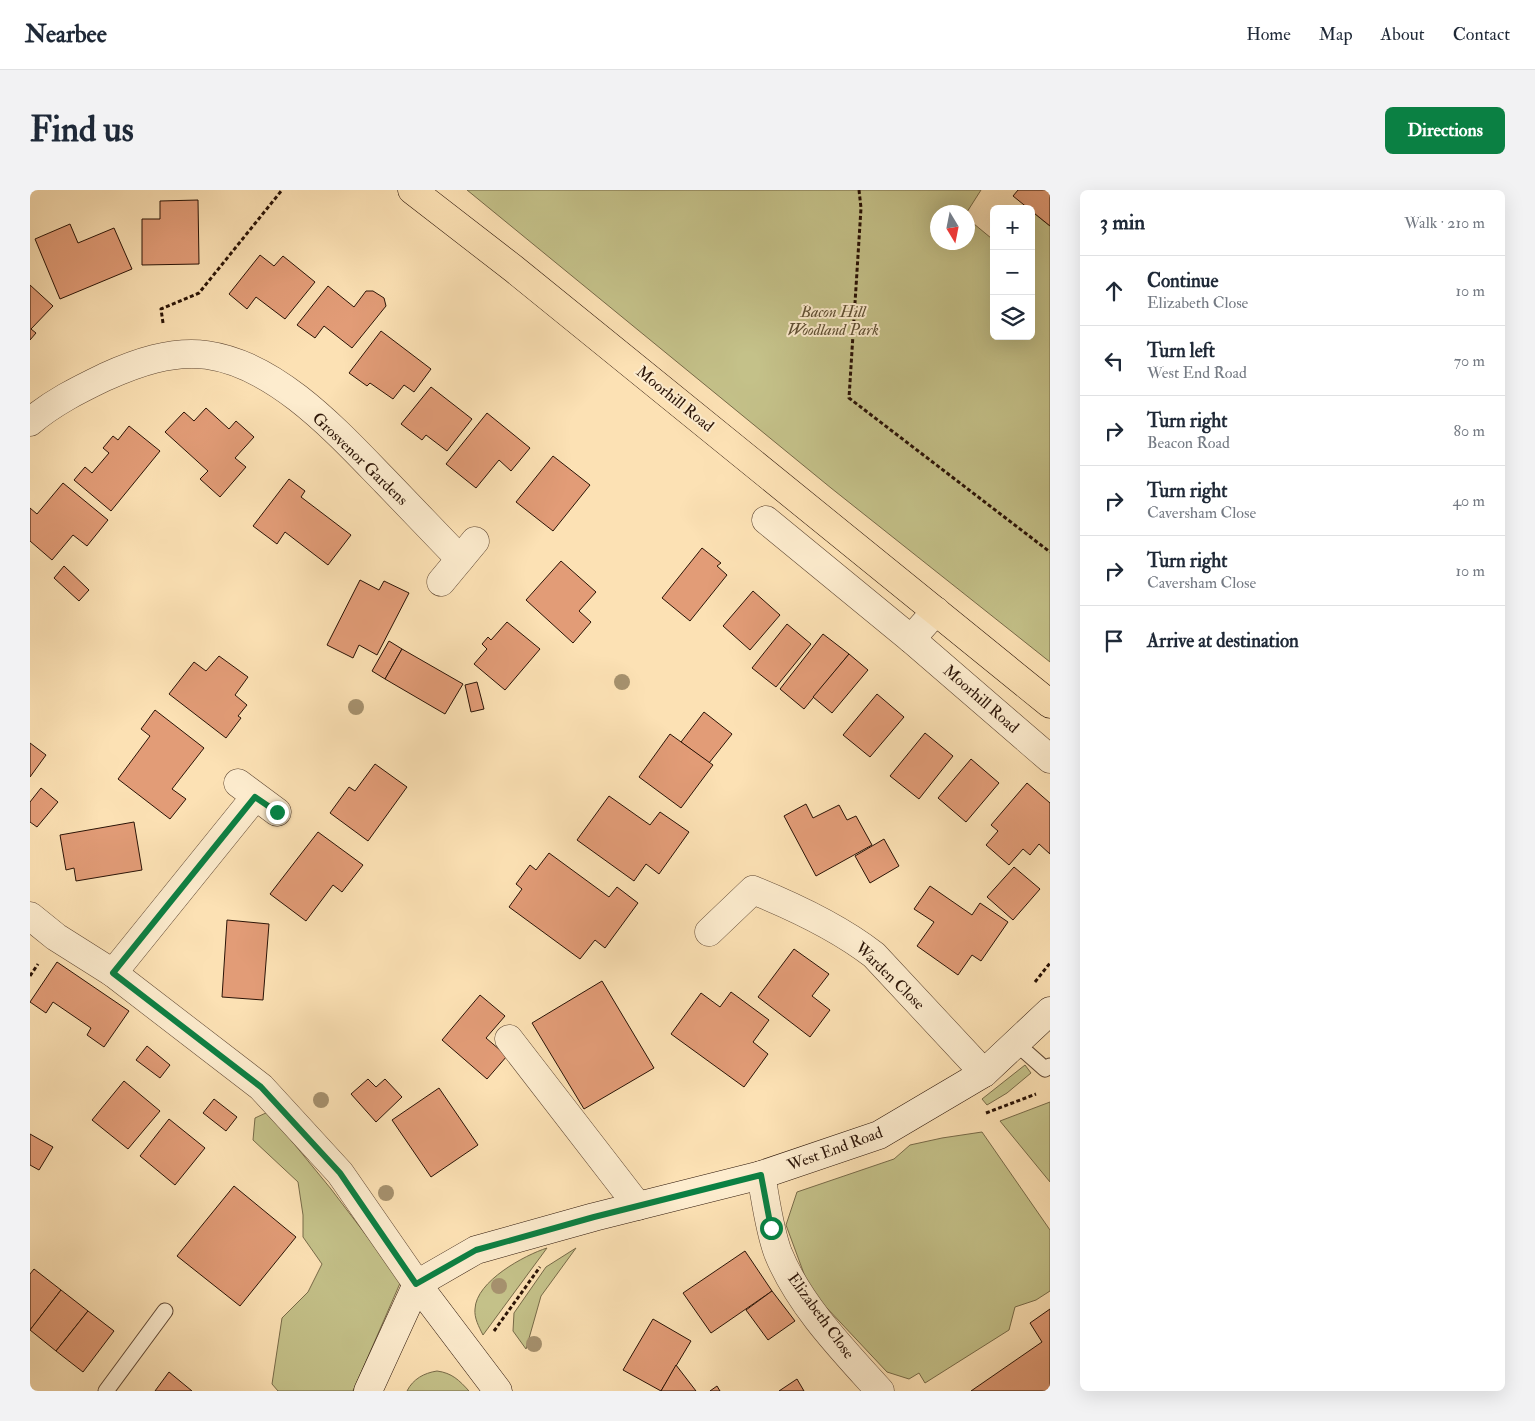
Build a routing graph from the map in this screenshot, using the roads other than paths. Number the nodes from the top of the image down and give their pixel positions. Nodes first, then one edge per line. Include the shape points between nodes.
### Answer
1 (412, 190) edge
2 (30, 422) edge
3 (766, 520) dead end
4 (442, 582) dead end
5 (936, 611) junction
6 (911, 639) junction
7 (1050, 704) edge
8 (1050, 759) edge
9 (277, 812) dead end
10 (30, 916) edge
11 (709, 932) dead end
12 (113, 973) junction
13 (1050, 1011) edge
14 (509, 1039) dead end
15 (1017, 1044) junction
16 (1050, 1066) edge
17 (984, 1073) junction
18 (761, 1175) junction
19 (638, 1206) junction
20 (416, 1284) junction
21 (165, 1311) dead end
22 (106, 1391) edge
23 (368, 1391) edge
24 (498, 1391) edge
25 (880, 1391) edge

1 - 5 main road, Moorhill Road via 522,275
2 - 4 street, Grosvenor Gardens via 80,389 124,368 169,356 207,355 242,365 277,383 339,433 467,550
3 - 6 street, Moorhill Road
5 - 6 street
5 - 7 main road, Moorhill Road
6 - 8 street, Moorhill Road
9 - 12 street via 246,790
10 - 12 street via 56,937
11 - 17 street, Warden Close via 753,890 795,908 874,955
12 - 20 street via 261,1087 340,1173
13 - 15 street, West End Road
14 - 19 street
15 - 16 lane via 1045,1069
15 - 17 street, West End Road
17 - 18 street, West End Road via 879,1135
18 - 19 street, West End Road
18 - 25 street, Elizabeth Close via 778,1253 792,1282
19 - 20 street, West End Road via 476,1250
20 - 23 street
20 - 24 street
21 - 22 lane

